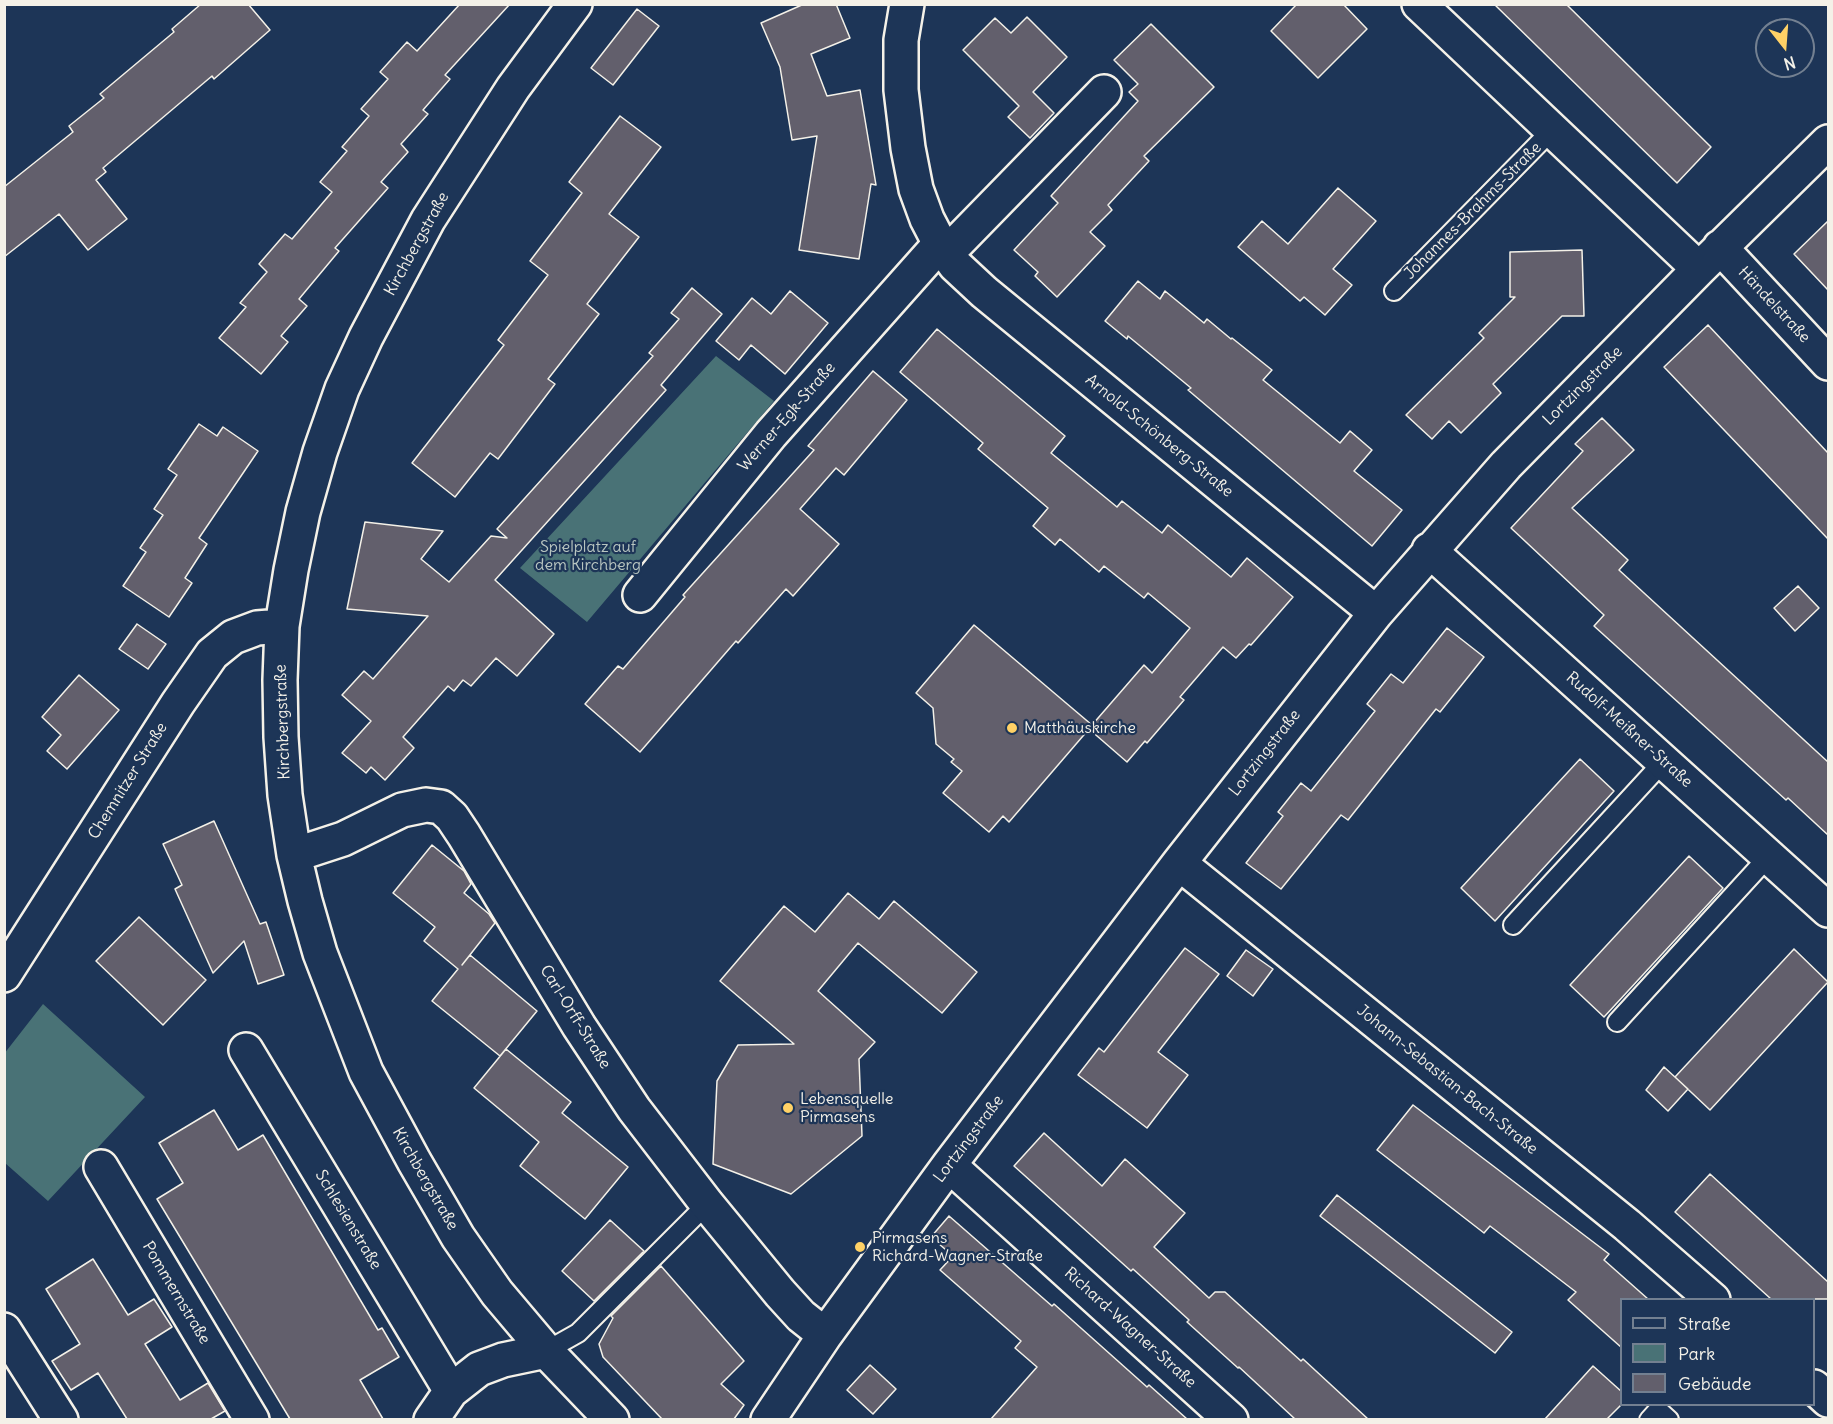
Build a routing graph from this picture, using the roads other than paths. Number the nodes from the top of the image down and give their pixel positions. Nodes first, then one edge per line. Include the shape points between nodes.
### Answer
1 (575, 4) edge
2 (907, 4) edge
3 (1419, 4) edge
4 (1104, 92) dead end
5 (1552, 130) junction
6 (1828, 142) edge
7 (944, 249) junction
8 (1710, 258) junction
9 (1394, 291) dead end
10 (1828, 363) edge
11 (1429, 550) junction
12 (640, 595) dead end
13 (1376, 613) junction
14 (282, 626) junction
15 (1664, 761) junction
16 (294, 855) junction
17 (1769, 856) junction
18 (1179, 863) junction
19 (1828, 910) edge
20 (1513, 925) dead end
21 (4, 975) edge
22 (1617, 1022) dead end
23 (246, 1050) dead end
24 (949, 1165) junction
25 (101, 1167) dead end
26 (706, 1204) junction
27 (1712, 1298) edge
28 (4, 1330) edge
29 (825, 1335) junction
30 (546, 1351) junction
31 (1815, 1388) edge
32 (451, 1391) junction
33 (1828, 1400) edge
34 (61, 1419) edge
35 (252, 1419) edge
36 (431, 1419) edge
37 (612, 1419) edge
38 (768, 1419) edge
39 (1231, 1419) edge
40 (1649, 1419) edge
41 (1669, 1419) edge

1 - 14 street, Kirchbergstraße via 513,88 434,210 366,337 320,452 303,512
2 - 7 street, Arnold-Schönberg-Straße via 901,90 908,148 916,189
3 - 5 street, Johannes-Brahms-Straße
4 - 7 street
5 - 8 street, Johannes-Brahms-Straße
5 - 9 lane, Johannes-Brahms-Straße
6 - 8 street, Lortzingstraße
7 - 12 street, Werner-Egk-Straße via 771,434
7 - 13 street, Arnold-Schönberg-Straße via 984,292
8 - 10 street, Händelstraße
8 - 11 street, Lortzingstraße via 1506,465
11 - 13 street, Lortzingstraße
11 - 15 street, Rudolf-Meißner-Straße
13 - 18 street, Lortzingstraße
14 - 16 street, Kirchbergstraße via 281,737
14 - 21 street, Chemnitzer Straße via 257,628 233,637 212,654
15 - 17 street, Rudolf-Meißner-Straße
15 - 20 lane
16 - 26 street, Carl-Orff-Straße via 343,839 402,810 426,805 441,807 464,835 634,1109
16 - 30 street, Kirchbergstraße via 320,953 366,1072 458,1237 497,1293
17 - 19 street, Rudolf-Meißner-Straße
17 - 22 lane
18 - 24 street, Lortzingstraße
18 - 27 street, Johann-Sebastian-Bach-Straße
23 - 32 street, Schlesienstraße
24 - 29 street, Lortzingstraße
24 - 39 street, Richard-Wagner-Straße
25 - 35 street, Pommernstraße
26 - 29 street, Carl-Orff-Straße via 780,1293
26 - 30 lane via 578,1333
28 - 34 street
29 - 38 street, Lortzingstraße
30 - 32 street via 479,1369
30 - 37 street, Kirchbergstraße
31 - 33 street
32 - 36 street
40 - 41 lane via 1658,1410

